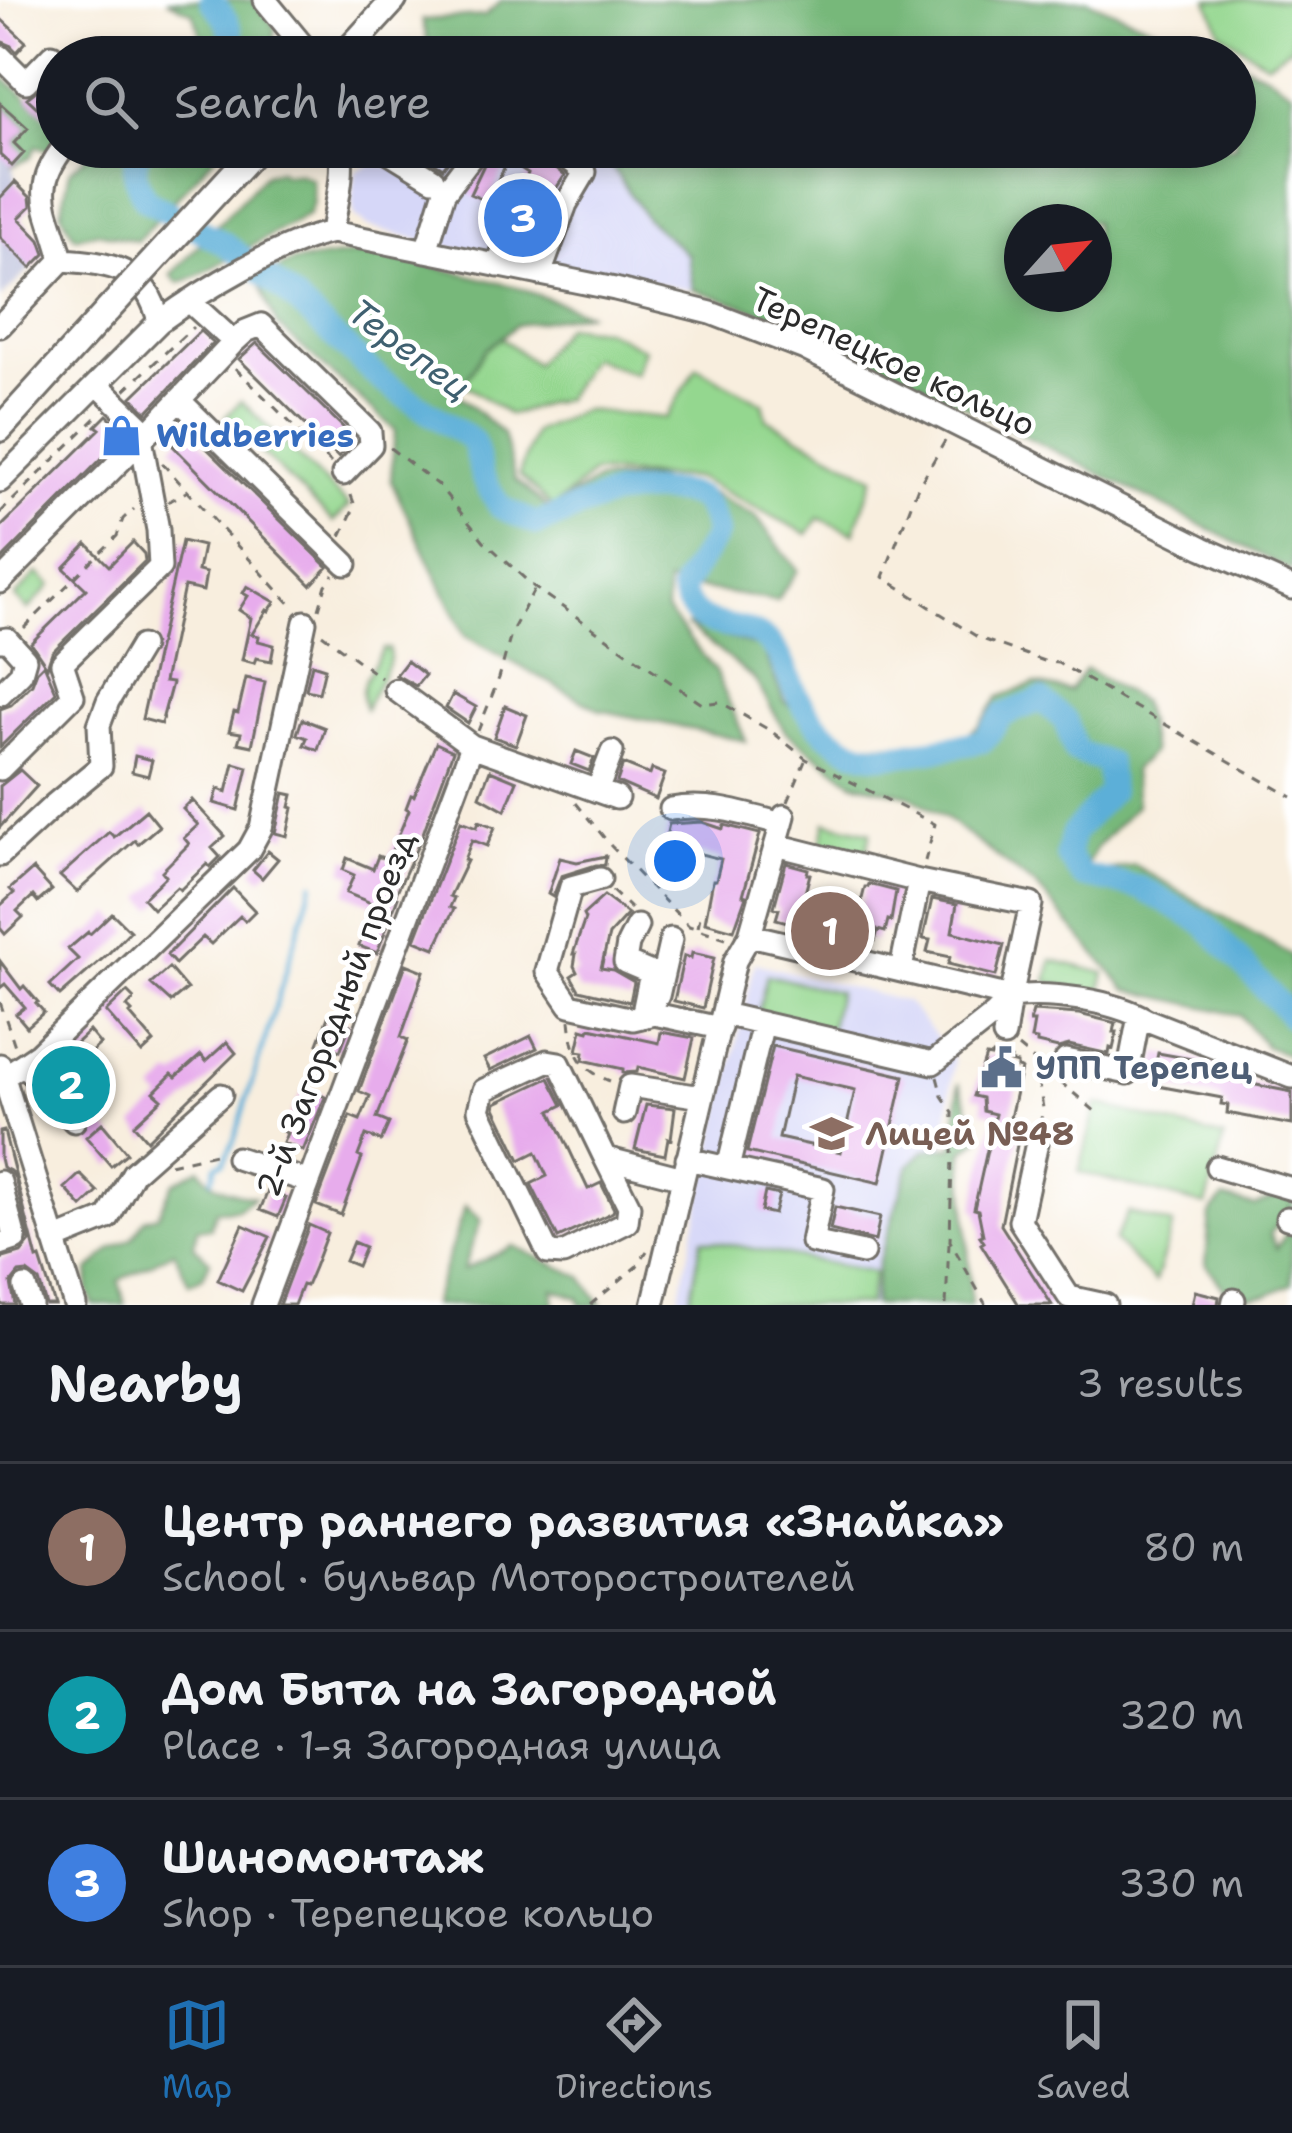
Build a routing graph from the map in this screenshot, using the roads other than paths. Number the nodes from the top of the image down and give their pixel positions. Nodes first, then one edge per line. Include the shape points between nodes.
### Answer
1 (265, 0) edge
2 (394, 0) edge
3 (295, 36) edge
4 (361, 36) edge
5 (0, 56) edge
6 (36, 72) edge
7 (48, 168) edge
8 (239, 168) edge
9 (339, 168) edge
10 (415, 168) edge
11 (463, 168) edge
12 (580, 168) edge
13 (433, 179) dead end
14 (510, 228) dead end
15 (332, 232) junction
16 (426, 251) junction
17 (62, 260) junction
18 (497, 266) junction
19 (540, 274) junction
20 (189, 301) junction
21 (159, 322) junction
22 (0, 326) edge
23 (228, 349) junction
24 (98, 384) junction
25 (179, 400) junction
26 (0, 429) edge
27 (145, 436) junction
28 (343, 474) road end
29 (0, 482) edge
30 (346, 564) road end
31 (0, 582) edge
32 (1292, 588) edge
33 (305, 622) road end
34 (3, 639) edge
35 (141, 646) dead end
36 (389, 684) road end
37 (0, 694) edge
38 (472, 746) junction
39 (612, 752) dead end
40 (0, 769) edge
41 (671, 809) dead end
42 (780, 828) junction
43 (0, 855) edge
44 (600, 879) road end
45 (919, 881) junction
46 (637, 926) road end
47 (750, 934) junction
48 (671, 939) dead end
49 (902, 969) junction
50 (1010, 997) junction
51 (648, 1016) junction
52 (1139, 1016) junction
53 (722, 1021) junction
54 (763, 1023) junction
55 (1004, 1036) road end
56 (1066, 1060) dead end
57 (9, 1068) edge
58 (1292, 1077) edge
59 (221, 1095) dead end
60 (702, 1097) junction
61 (624, 1113) dead end
62 (74, 1121) dead end
63 (1039, 1132) road end
64 (228, 1155) road end
65 (605, 1158) junction
66 (1217, 1166) dead end
67 (685, 1168) junction
68 (728, 1168) junction
69 (307, 1180) junction
70 (0, 1182) edge
71 (1292, 1189) edge
72 (55, 1240) junction
73 (0, 1244) edge
74 (863, 1253) dead end
75 (75, 1305) edge
76 (262, 1305) edge
77 (653, 1305) edge
78 (1105, 1305) edge

1 - 3 street
2 - 4 main road
5 - 6 street via 26,82
7 - 17 street via 44,206
8 - 26 main road, bridge
9 - 15 street
10 - 13 street
11 - 16 street via 444,193
12 - 19 street via 585,172
14 - 18 street
15 - 16 street, Терепецкое кольцо
15 - 20 street, Терепецкое кольцо
16 - 18 street, Терепецкое кольцо
17 - 21 street via 113,266 139,280
17 - 22 street
18 - 19 street, Терепецкое кольцо
19 - 32 street, Терепецкое кольцо via 711,313 805,349
20 - 21 street, Терепецкое кольцо
20 - 23 street
21 - 24 street, Терепецкое кольцо
23 - 25 street
23 - 28 street via 261,325 370,432 371,445
24 - 27 street
24 - 29 street, Терепецкое кольцо
25 - 27 street
25 - 30 street
27 - 31 street
27 - 40 street via 160,567 62,663 73,696
33 - 57 street via 261,828 249,850 38,1054
34 - 37 street via 25,658
35 - 43 street via 99,725 101,766
36 - 38 street
38 - 39 street via 607,795
38 - 69 street, 2-й Загородный проезд
41 - 42 street via 720,808
42 - 45 street
42 - 47 street
44 - 51 street via 572,886 547,971 570,1005
45 - 49 street
45 - 50 street via 1031,904
46 - 51 street via 625,962 651,973
47 - 49 street
47 - 53 street via 735,961
48 - 51 street
49 - 50 street
50 - 52 street via 1036,994
50 - 54 street via 933,1064
50 - 55 street
51 - 53 street
52 - 56 street via 1128,1073
52 - 58 street
53 - 54 street
53 - 60 street
54 - 68 street
57 - 62 street
57 - 72 street
59 - 72 street via 133,1173 108,1218
60 - 61 street via 630,1086
60 - 67 street
63 - 78 street via 1020,1221 1069,1297
64 - 69 street
65 - 65 street via 559,1063 547,1060 484,1090 479,1110 548,1253 563,1254 626,1222 629,1206
65 - 67 street
66 - 71 street
67 - 68 street
67 - 77 street
68 - 74 street via 824,1189 812,1242
69 - 76 street, 2-й Загородный проезд
70 - 73 street via 15,1239
72 - 75 street

